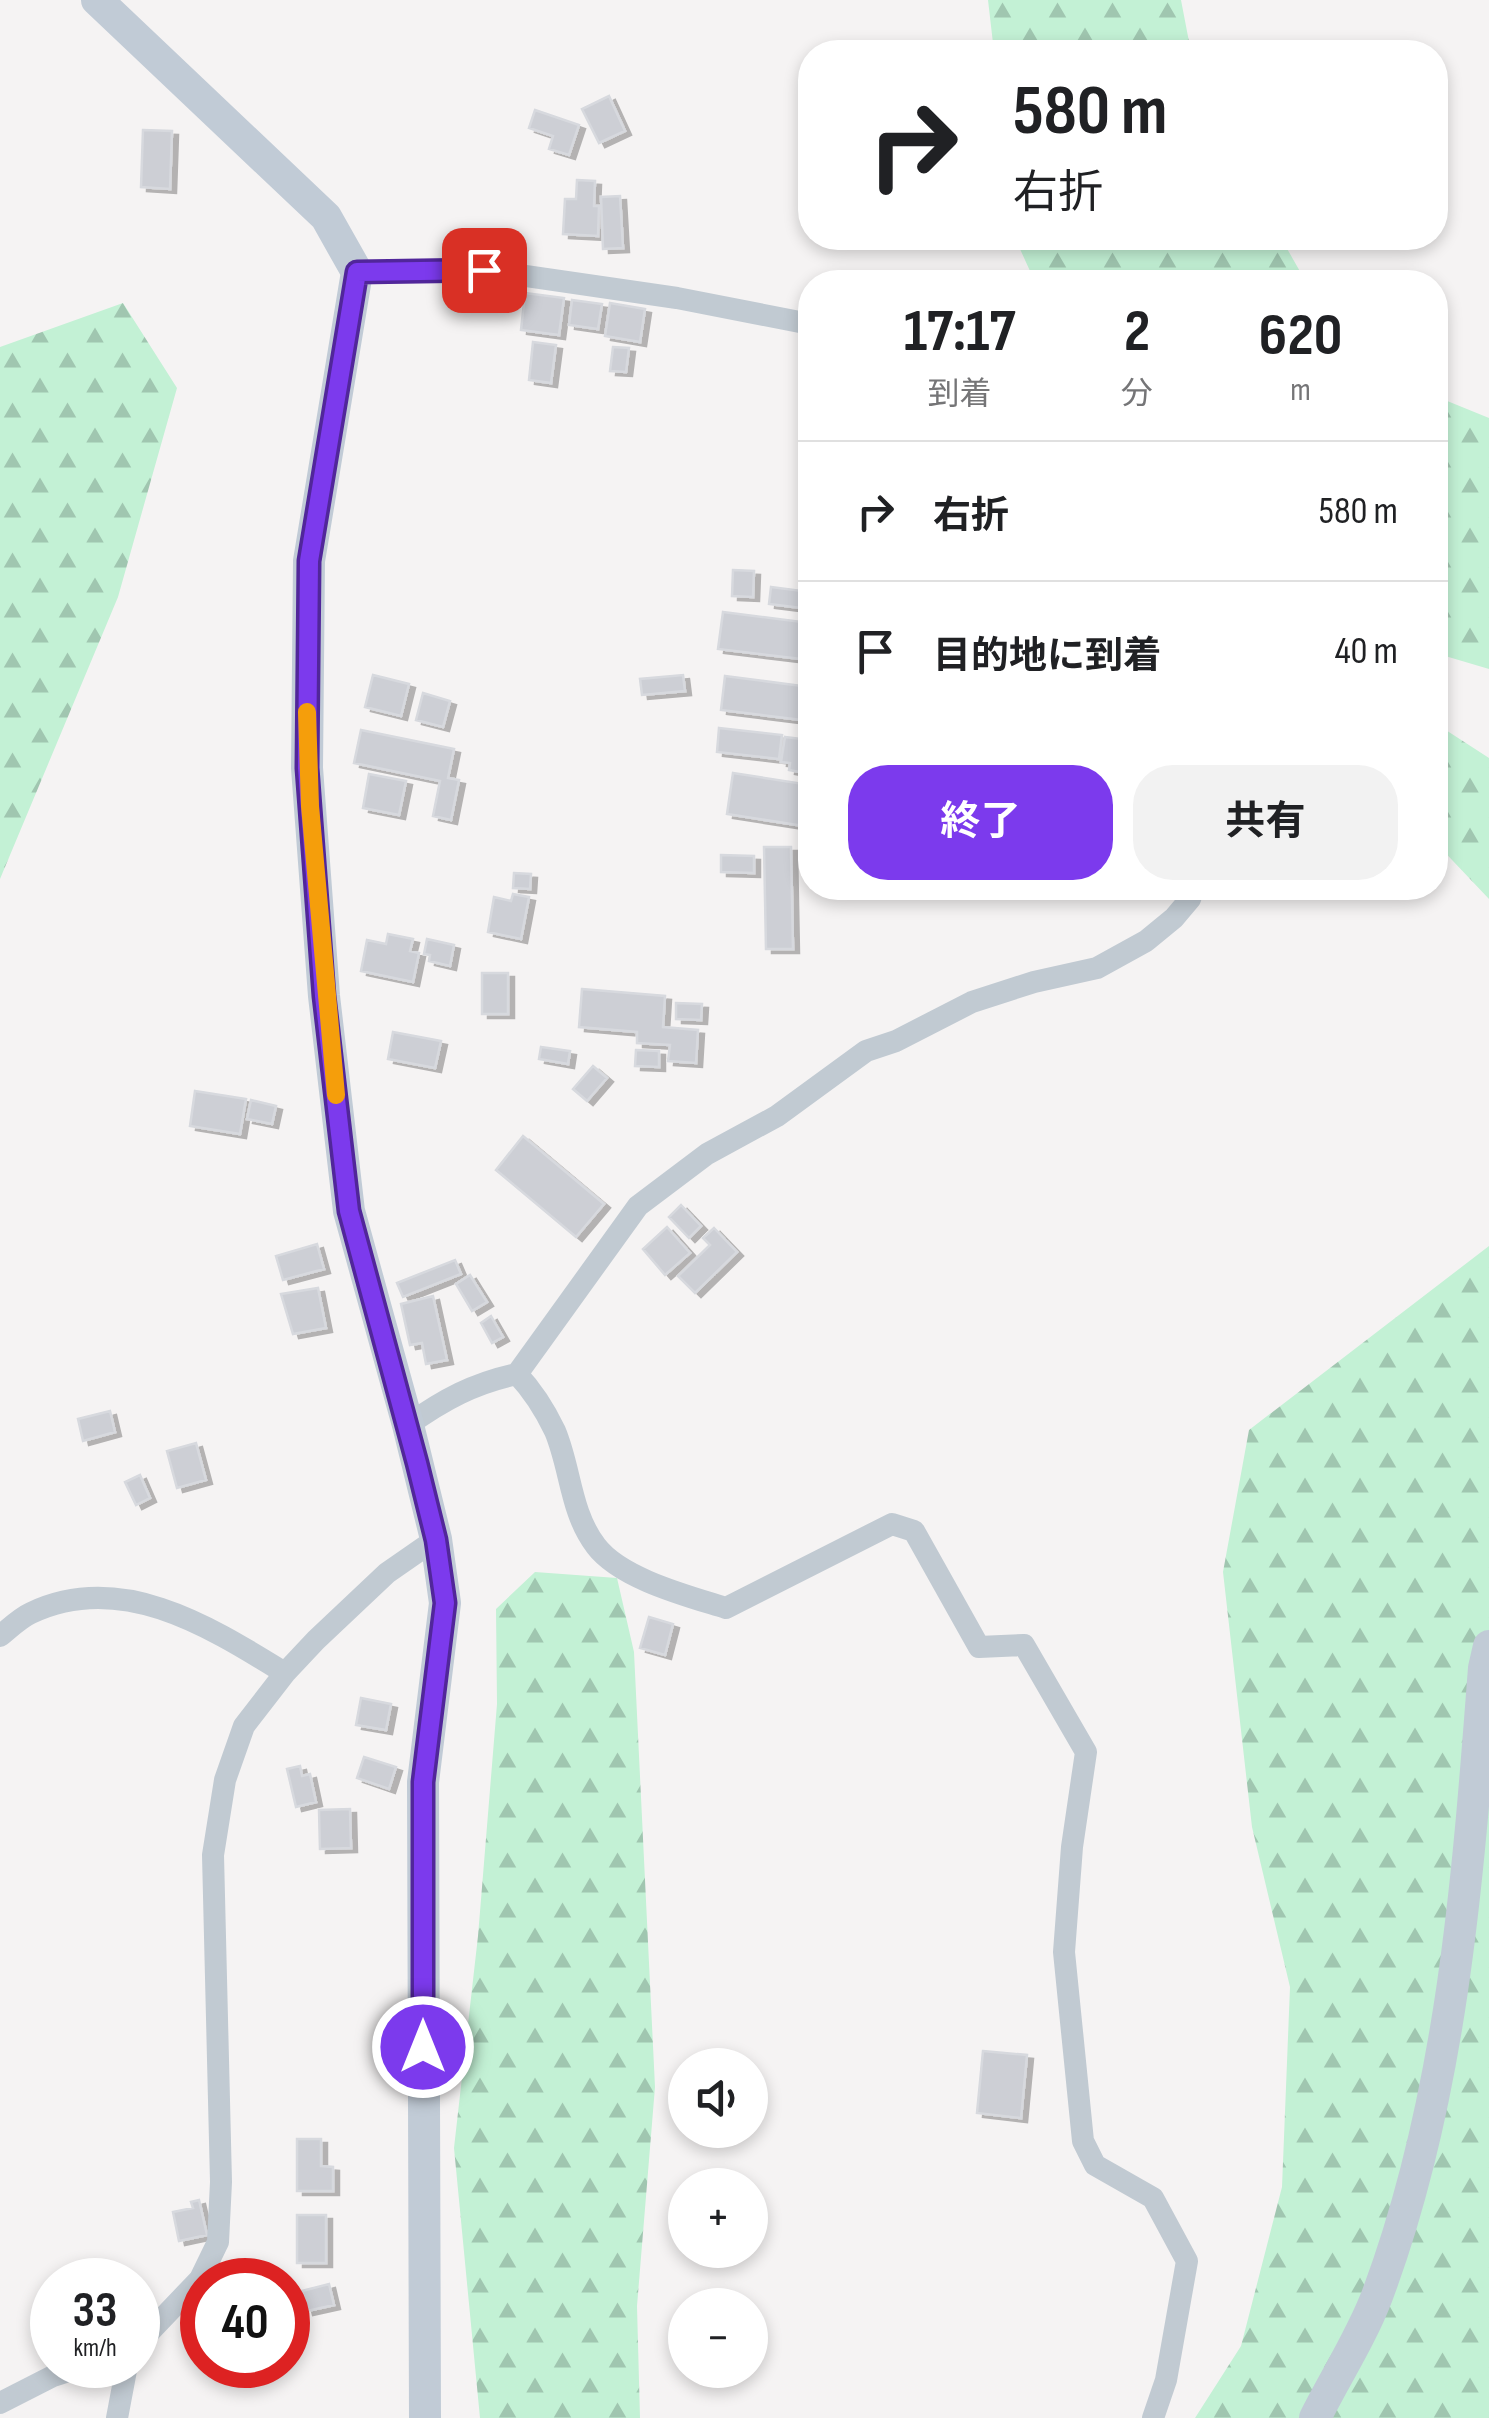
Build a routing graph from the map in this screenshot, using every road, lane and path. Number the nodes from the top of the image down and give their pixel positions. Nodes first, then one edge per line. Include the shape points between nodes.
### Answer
1 (97, 0) edge
2 (357, 272) junction
3 (798, 322) edge
4 (1189, 900) edge
5 (517, 1374) junction
6 (408, 1425) junction
7 (436, 1540) junction
8 (0, 1636) edge
9 (1489, 1646) edge
10 (284, 1673) junction
11 (160, 2321) edge
12 (30, 2388) edge
13 (122, 2388) edge
14 (0, 2402) edge
15 (116, 2418) edge
16 (425, 2418) edge
17 (1153, 2418) edge
18 (1314, 2418) edge

1 - 2 street via 326,217
2 - 3 street via 484,270
2 - 6 street via 309,561 307,768 349,1211
4 - 5 street via 1146,941 1096,968 972,1002 866,1052 777,1116 706,1154 638,1206
5 - 6 street via 453,1394
5 - 17 street via 556,1434 576,1509 598,1549 647,1582 726,1608 892,1524 914,1532 979,1648 1024,1644 1086,1752 1064,1952 1083,2142 1095,2165 1154,2198 1187,2261
6 - 7 street
7 - 10 street via 387,1573
7 - 16 street via 445,1603 423,1782
8 - 10 street via 30,1613 77,1597 132,1600 184,1616
9 - 18 street via 1440,2070 1415,2180 1376,2300
10 - 11 street via 244,1726 216,1820 218,2242 200,2279
12 - 14 street
13 - 15 street

